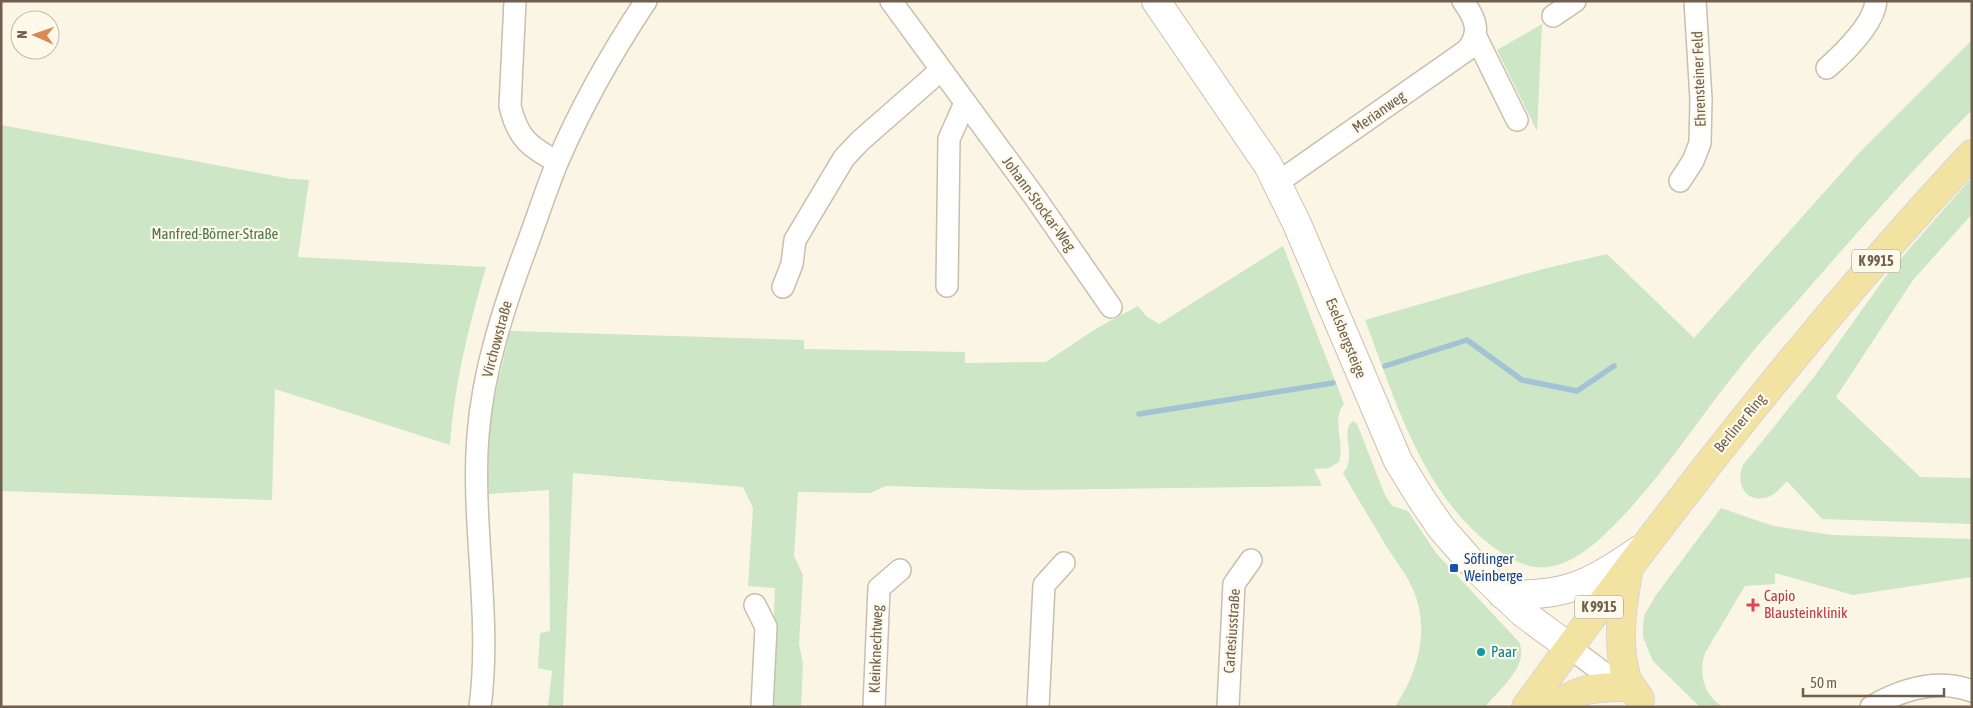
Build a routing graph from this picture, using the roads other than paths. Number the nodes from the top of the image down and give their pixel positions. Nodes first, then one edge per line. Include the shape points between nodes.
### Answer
1 (515, 1) edge
2 (646, 1) edge
3 (890, 1) edge
4 (1156, 1) edge
5 (1463, 1) edge
6 (1575, 1) edge
7 (1695, 1) edge
8 (1876, 1) edge
9 (1554, 16) dead end
10 (1475, 35) junction
11 (1827, 68) dead end
12 (941, 70) junction
13 (965, 103) junction
14 (1517, 120) dead end
15 (1972, 154) edge
16 (557, 162) junction
17 (1680, 181) dead end
18 (1277, 183) junction
19 (947, 286) dead end
20 (783, 288) dead end
21 (1111, 307) dead end
22 (1637, 557) junction
23 (1251, 560) dead end
24 (1064, 563) dead end
25 (900, 570) dead end
26 (1502, 594) junction
27 (755, 605) dead end
28 (1569, 647) junction
29 (1972, 691) edge
30 (1637, 698) edge
31 (480, 707) edge
32 (762, 707) edge
33 (874, 707) edge
34 (1038, 707) edge
35 (1228, 707) edge
36 (1526, 707) edge
37 (1556, 707) edge
38 (1871, 707) edge

1 - 16 street via 510,106 522,138 530,147
2 - 16 street, Virchowstraße via 617,45
3 - 12 street, Johann-Stockar-Weg
4 - 18 street, Eselsbergsteige
5 - 10 street via 1474,18
6 - 9 street
7 - 17 street, Ehrensteiner Feld via 1701,99 1700,143
8 - 11 street via 1862,31
10 - 14 street
10 - 18 street, Merianweg via 1467,50
12 - 13 street, Johann-Stockar-Weg
12 - 20 street via 844,158 795,240 792,264
13 - 19 street via 949,139
13 - 21 street, Johann-Stockar-Weg
15 - 22 main road, Berliner Ring / K 9915 via 1922,208 1718,449
16 - 31 street, Virchowstraße via 517,270 484,386 476,483 482,596
18 - 26 street, Eselsbergsteige via 1398,461 1442,529
22 - 26 street via 1567,590 1532,596
22 - 28 main road, Berliner Ring / K 9915
22 - 30 main road via 1622,607 1622,654
23 - 35 street, Cartesiusstraße via 1234,584
24 - 34 street via 1044,586
25 - 33 street, Kleinknechtweg via 878,588
26 - 28 street, Eselsbergsteige
27 - 32 street via 766,627
28 - 30 street
28 - 36 main road, Berliner Ring / K 9915
29 - 38 street via 1941,685 1922,686 1886,698
30 - 37 main road via 1588,689

